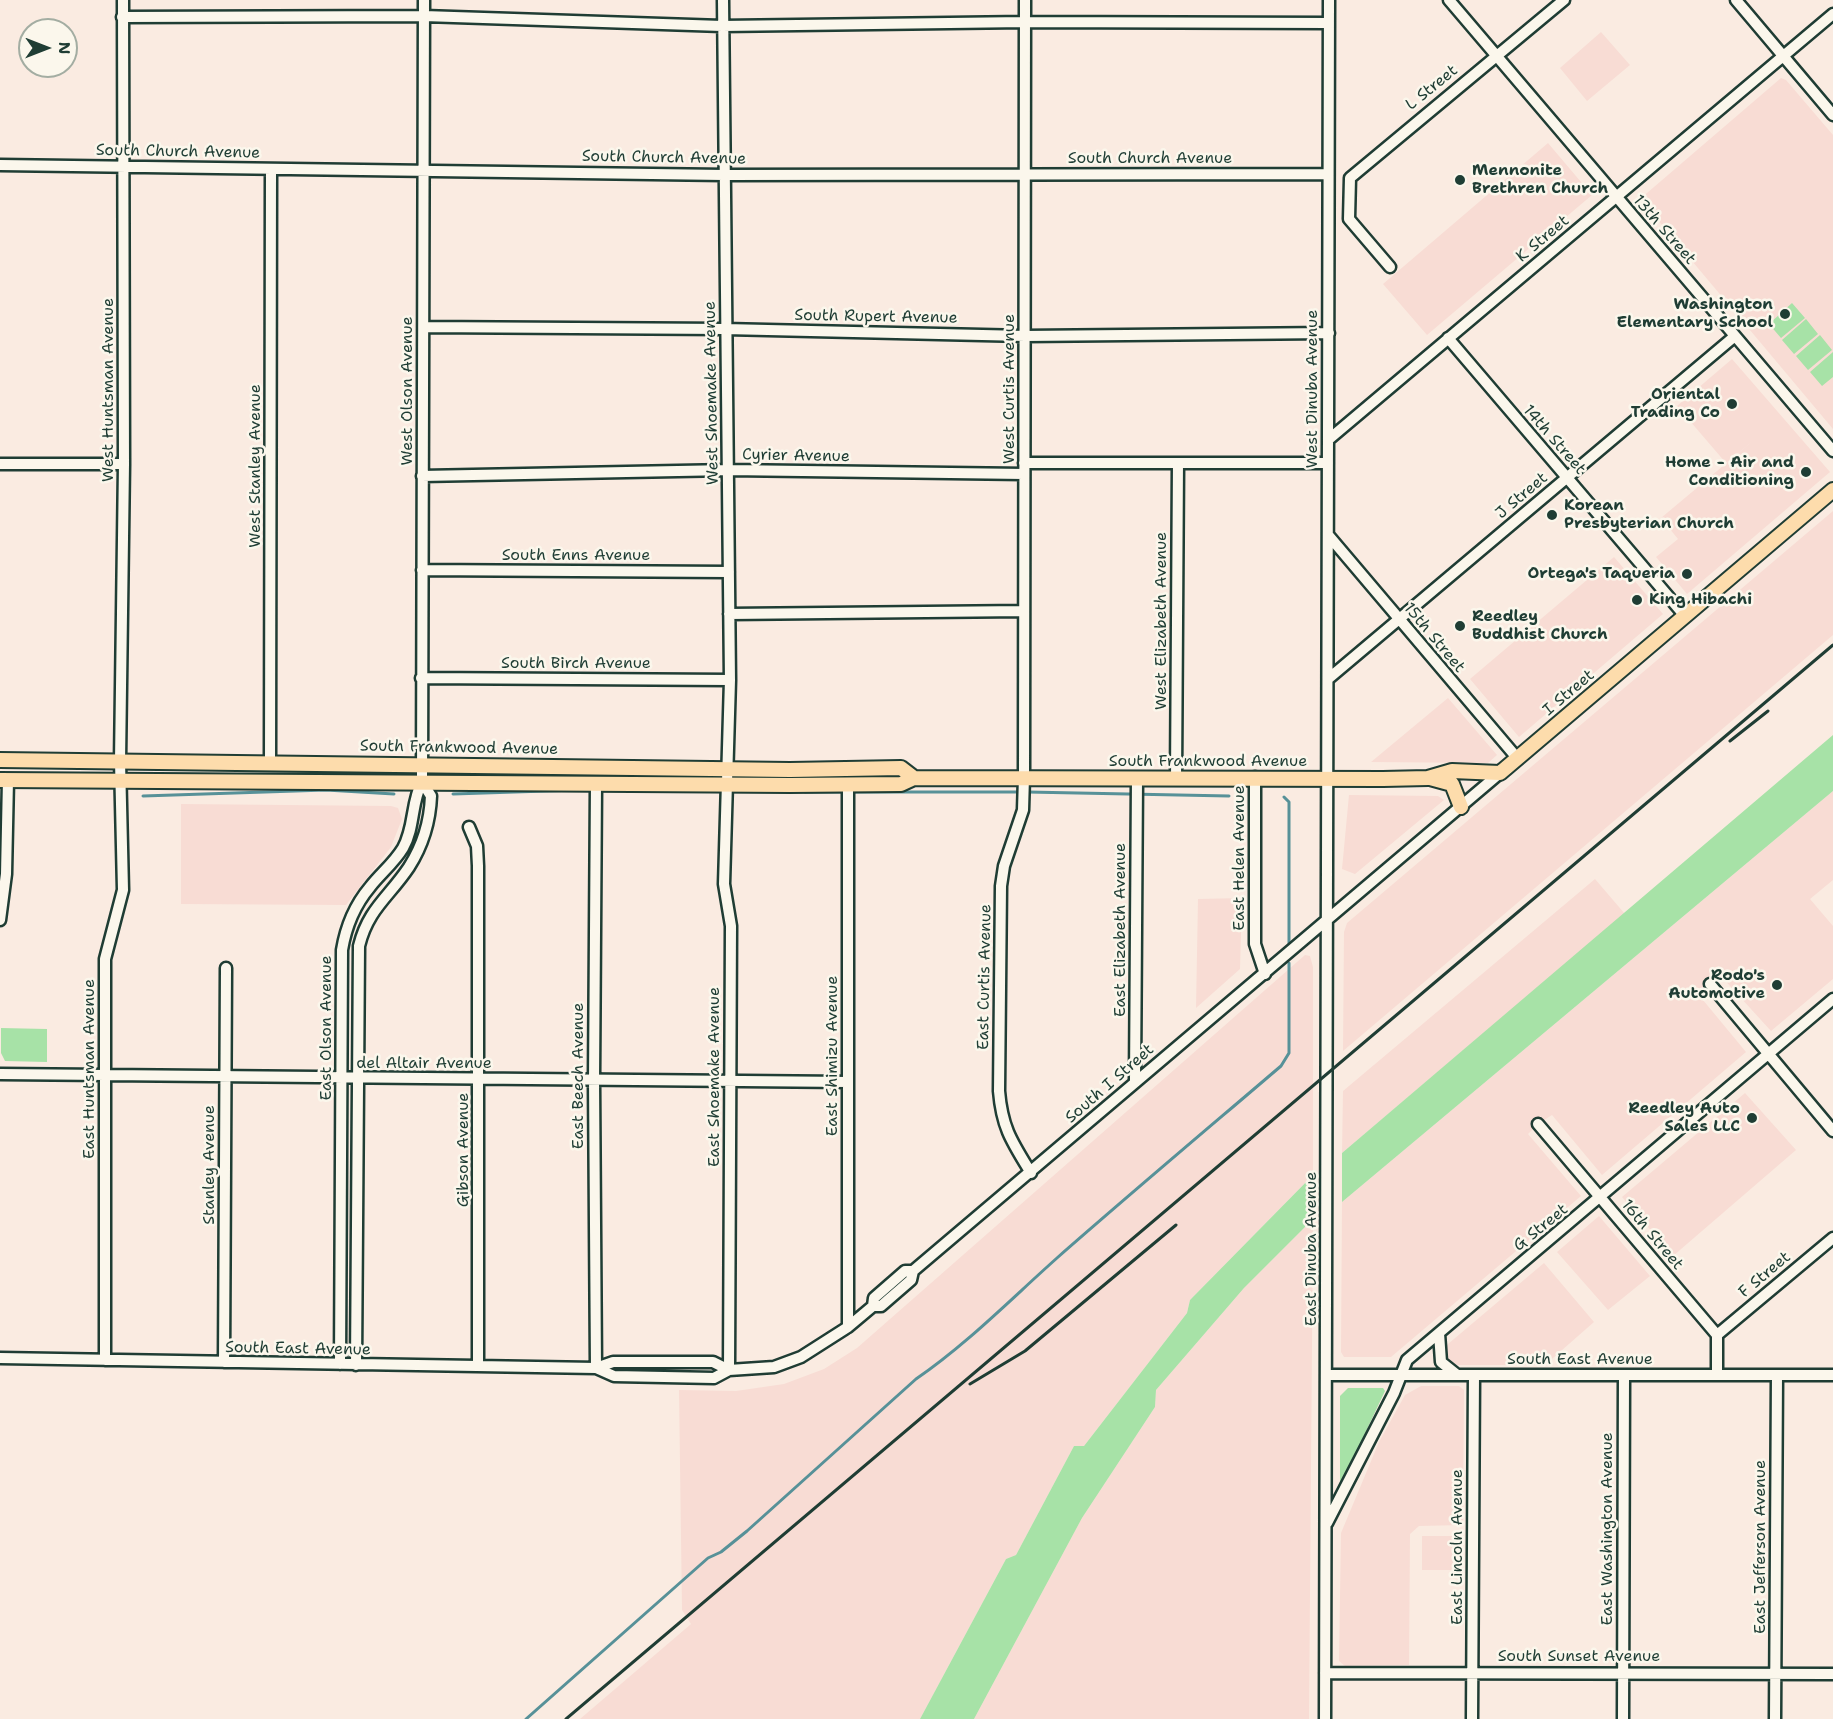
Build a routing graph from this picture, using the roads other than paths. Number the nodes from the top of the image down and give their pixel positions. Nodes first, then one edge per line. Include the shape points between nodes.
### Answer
1 (123, 0) edge
2 (424, 0) edge
3 (723, 0) edge
4 (1025, 0) edge
5 (1329, 0) edge
6 (1449, 0) edge
7 (1564, 0) edge
8 (1736, 0) edge
9 (1833, 14) edge
10 (424, 16) junction
11 (122, 17) junction
12 (1025, 22) junction
13 (1329, 23) junction
14 (722, 26) junction
15 (1496, 56) junction
16 (1783, 56) junction
17 (1833, 115) edge
18 (0, 165) edge
19 (124, 166) junction
20 (272, 169) junction
21 (424, 170) junction
22 (1025, 174) junction
23 (1328, 174) junction
24 (724, 175) junction
25 (1616, 197) junction
26 (1390, 267) dead end
27 (424, 327) junction
28 (725, 329) junction
29 (1329, 333) junction
30 (1025, 336) junction
31 (1735, 336) junction
32 (1448, 338) junction
33 (1328, 440) junction
34 (1833, 451) edge
35 (1178, 463) junction
36 (1328, 463) junction
37 (0, 464) edge
38 (124, 464) junction
39 (1024, 469) junction
40 (729, 470) junction
41 (422, 476) junction
42 (1567, 478) junction
43 (1833, 490) edge
44 (1329, 536) junction
45 (422, 570) junction
46 (729, 572) junction
47 (1024, 611) junction
48 (729, 614) junction
49 (1685, 616) junction
50 (1398, 619) junction
51 (421, 678) junction
52 (1328, 679) junction
53 (730, 680) junction
54 (1518, 759) junction
55 (0, 760) edge
56 (120, 761) junction
57 (270, 763) junction
58 (421, 765) junction
59 (727, 769) junction
60 (1500, 773) junction
61 (1024, 777) junction
62 (1255, 777) junction
63 (914, 778) junction
64 (1428, 778) junction
65 (1137, 779) junction
66 (1176, 779) junction
67 (1328, 779) junction
68 (4, 780) edge
69 (121, 780) junction
70 (422, 782) junction
71 (596, 784) junction
72 (725, 784) junction
73 (848, 784) junction
74 (1461, 807) junction
75 (469, 827) dead end
76 (0, 920) edge
77 (1327, 921) junction
78 (226, 968) dead end
79 (1265, 974) junction
80 (1710, 984) dead end
81 (1833, 999) edge
82 (1768, 1054) junction
83 (0, 1074) edge
84 (105, 1075) junction
85 (225, 1077) junction
86 (341, 1078) junction
87 (357, 1078) junction
88 (479, 1079) junction
89 (594, 1080) junction
90 (1135, 1080) junction
91 (730, 1081) junction
92 (848, 1082) junction
93 (1538, 1124) dead end
94 (1833, 1131) edge
95 (1031, 1173) junction
96 (1599, 1196) junction
97 (1833, 1238) edge
98 (848, 1327) junction
99 (1439, 1333) junction
100 (1716, 1335) junction
101 (0, 1358) edge
102 (105, 1360) junction
103 (224, 1362) junction
104 (340, 1364) junction
105 (356, 1365) junction
106 (478, 1366) junction
107 (596, 1368) junction
108 (729, 1370) junction
109 (1401, 1374) junction
110 (1717, 1374) junction
111 (1833, 1374) edge
112 (1327, 1375) junction
113 (1457, 1375) junction
114 (1474, 1375) junction
115 (1777, 1375) junction
116 (1624, 1376) junction
117 (1326, 1525) junction
118 (1623, 1672) junction
119 (1775, 1672) junction
120 (1325, 1673) junction
121 (1472, 1673) junction
122 (1833, 1674) edge
123 (1325, 1719) edge
124 (1472, 1719) edge
125 (1623, 1719) edge
126 (1775, 1719) edge

1 - 11 street, West Huntsman Avenue
2 - 10 street, West Olson Avenue
3 - 14 street, West Shoemake Avenue
4 - 12 street, West Curtis Avenue
5 - 13 street, West Dinuba Avenue
6 - 15 street, 13th Street
7 - 15 street, L Street
8 - 16 street
9 - 16 street, K Street
10 - 11 street
10 - 14 street
10 - 21 street, West Olson Avenue
11 - 19 street, West Huntsman Avenue
12 - 13 street
12 - 14 street
12 - 22 street, West Curtis Avenue
13 - 23 street, West Dinuba Avenue
14 - 24 street, West Shoemake Avenue
15 - 25 street, 13th Street
15 - 26 street, L Street via 1353,174 1349,182 1352,223
16 - 17 street
16 - 25 street, K Street
18 - 19 street, South Church Avenue
19 - 20 street, South Church Avenue
19 - 38 street, West Huntsman Avenue
20 - 21 street, South Church Avenue
20 - 57 street, West Stanley Avenue
21 - 24 street, South Church Avenue
21 - 27 street, West Olson Avenue
22 - 23 street, South Church Avenue
22 - 24 street, South Church Avenue
22 - 30 street, West Curtis Avenue
23 - 29 street, West Dinuba Avenue
24 - 28 street, West Shoemake Avenue
25 - 31 street, 13th Street
25 - 32 street, K Street
27 - 28 street, South Rupert Avenue
27 - 41 street, West Olson Avenue
28 - 30 street, South Rupert Avenue
28 - 40 street, West Shoemake Avenue
29 - 30 street, South Rupert Avenue
29 - 33 street, West Dinuba Avenue
30 - 39 street, West Curtis Avenue
31 - 34 street, 13th Street
31 - 42 street, J Street
32 - 33 street, K Street
32 - 42 street, 14th Street
33 - 36 street, West Dinuba Avenue
35 - 36 street, Cyrier Avenue
35 - 39 street, Cyrier Avenue
35 - 66 street, West Elizabeth Avenue
36 - 44 street, West Dinuba Avenue
37 - 38 street
38 - 56 street, West Huntsman Avenue
39 - 40 street, Cyrier Avenue
39 - 47 street, West Curtis Avenue
40 - 41 street, Cyrier Avenue
40 - 46 street, West Shoemake Avenue
41 - 45 street, West Olson Avenue
42 - 49 street, 14th Street
42 - 50 street, J Street
43 - 49 main road, I Street
44 - 50 street, 15th Street
44 - 52 street, West Dinuba Avenue
45 - 46 street, South Enns Avenue
45 - 51 street, West Olson Avenue
46 - 48 street, West Shoemake Avenue
47 - 48 street
47 - 61 street, West Curtis Avenue
48 - 53 street, West Shoemake Avenue
49 - 54 main road, I Street
50 - 52 street, J Street
50 - 54 street, 15th Street
51 - 53 street, South Birch Avenue
51 - 58 street, West Olson Avenue
52 - 67 street, West Dinuba Avenue
53 - 59 street, West Shoemake Avenue
54 - 60 main road, I Street
55 - 56 main road, South Frankwood Avenue
56 - 57 main road, South Frankwood Avenue
56 - 69 street, West Huntsman Avenue
57 - 58 main road, South Frankwood Avenue
58 - 59 main road, South Frankwood Avenue
58 - 70 street, West Olson Avenue
59 - 63 main road, South Frankwood Avenue via 901,768
59 - 72 street, West Shoemake Avenue
60 - 64 main road, South Frankwood Avenue via 1452,771
60 - 74 street, I Street
61 - 63 main road, South Frankwood Avenue
61 - 65 main road, South Frankwood Avenue
61 - 95 street, East Curtis Avenue via 1023,810 1001,886 999,1091 1001,1119
62 - 66 main road, South Frankwood Avenue
62 - 67 main road, South Frankwood Avenue
62 - 79 street, East Helen Avenue via 1255,944
63 - 73 main road, South Frankwood Avenue via 901,784
64 - 67 main road, South Frankwood Avenue
64 - 74 main road via 1452,784
65 - 66 main road, South Frankwood Avenue
65 - 90 street, East Elizabeth Avenue
67 - 77 street, East Dinuba Avenue
68 - 69 main road, South Frankwood Avenue
68 - 76 street via 6,874
69 - 70 main road, South Frankwood Avenue
69 - 84 street, East Huntsman Avenue via 123,890 105,959
70 - 71 main road, South Frankwood Avenue
70 - 86 street, East Olson Avenue via 404,847 358,902 345,933 341,965
70 - 87 street, East Olson Avenue via 431,796 425,834 407,869 371,913 359,946
71 - 72 main road, South Frankwood Avenue
71 - 89 street, East Beech Avenue
72 - 73 main road, South Frankwood Avenue
72 - 91 street, East Shoemake Avenue via 724,884 731,926
73 - 92 street, East Shimizu Avenue
74 - 77 street, I Street
75 - 88 street, Gibson Avenue via 477,846 478,866
77 - 79 street, South I Street
77 - 112 street, East Dinuba Avenue
78 - 85 street, Stanley Avenue
79 - 90 street, South I Street
80 - 82 street
81 - 82 street, G Street
82 - 94 street
82 - 96 street, G Street
83 - 84 street, del Altair Avenue
84 - 85 street, del Altair Avenue
84 - 102 street, East Huntsman Avenue
85 - 86 street, del Altair Avenue
85 - 103 street, Stanley Avenue
86 - 87 street, del Altair Avenue
86 - 104 street, East Olson Avenue
87 - 88 street, del Altair Avenue
87 - 105 street, East Olson Avenue
88 - 89 street, del Altair Avenue
88 - 106 street, Gibson Avenue
89 - 91 street, del Altair Avenue
89 - 107 street, East Beech Avenue
90 - 95 street, South I Street
91 - 92 street, del Altair Avenue
91 - 108 street, East Shoemake Avenue
92 - 98 street, East Shimizu Avenue
93 - 96 street, 16th Street
95 - 98 street, South I Street via 913,1271 904,1271
96 - 99 street, G Street
96 - 100 street, 16th Street
97 - 100 street, F Street
98 - 108 street, South I Street via 783,1364
99 - 109 street, G Street via 1407,1360
99 - 113 street via 1441,1362
100 - 110 street
101 - 102 street, South East Avenue
102 - 103 street, South East Avenue
103 - 104 street, South East Avenue
104 - 105 street, South East Avenue
105 - 106 street, South East Avenue
106 - 107 street, South East Avenue
107 - 108 street, South East Avenue via 613,1362 713,1362
109 - 112 street, South East Avenue
109 - 113 street, South East Avenue
109 - 117 street, G Street
110 - 115 street, South East Avenue
110 - 116 street, South East Avenue
111 - 115 street, South East Avenue
112 - 117 street, East Dinuba Avenue
113 - 114 street, South East Avenue
114 - 116 street, South East Avenue
114 - 121 street, East Lincoln Avenue
115 - 119 street, East Jefferson Avenue
116 - 118 street, East Washington Avenue
117 - 120 street, East Dinuba Avenue
118 - 119 street, South Sunset Avenue
118 - 121 street, South Sunset Avenue
118 - 125 street, East Washington Avenue
119 - 122 street, South Sunset Avenue
119 - 126 street, East Jefferson Avenue
120 - 121 street, South Sunset Avenue
120 - 123 street, East Dinuba Avenue
121 - 124 street, East Lincoln Avenue

